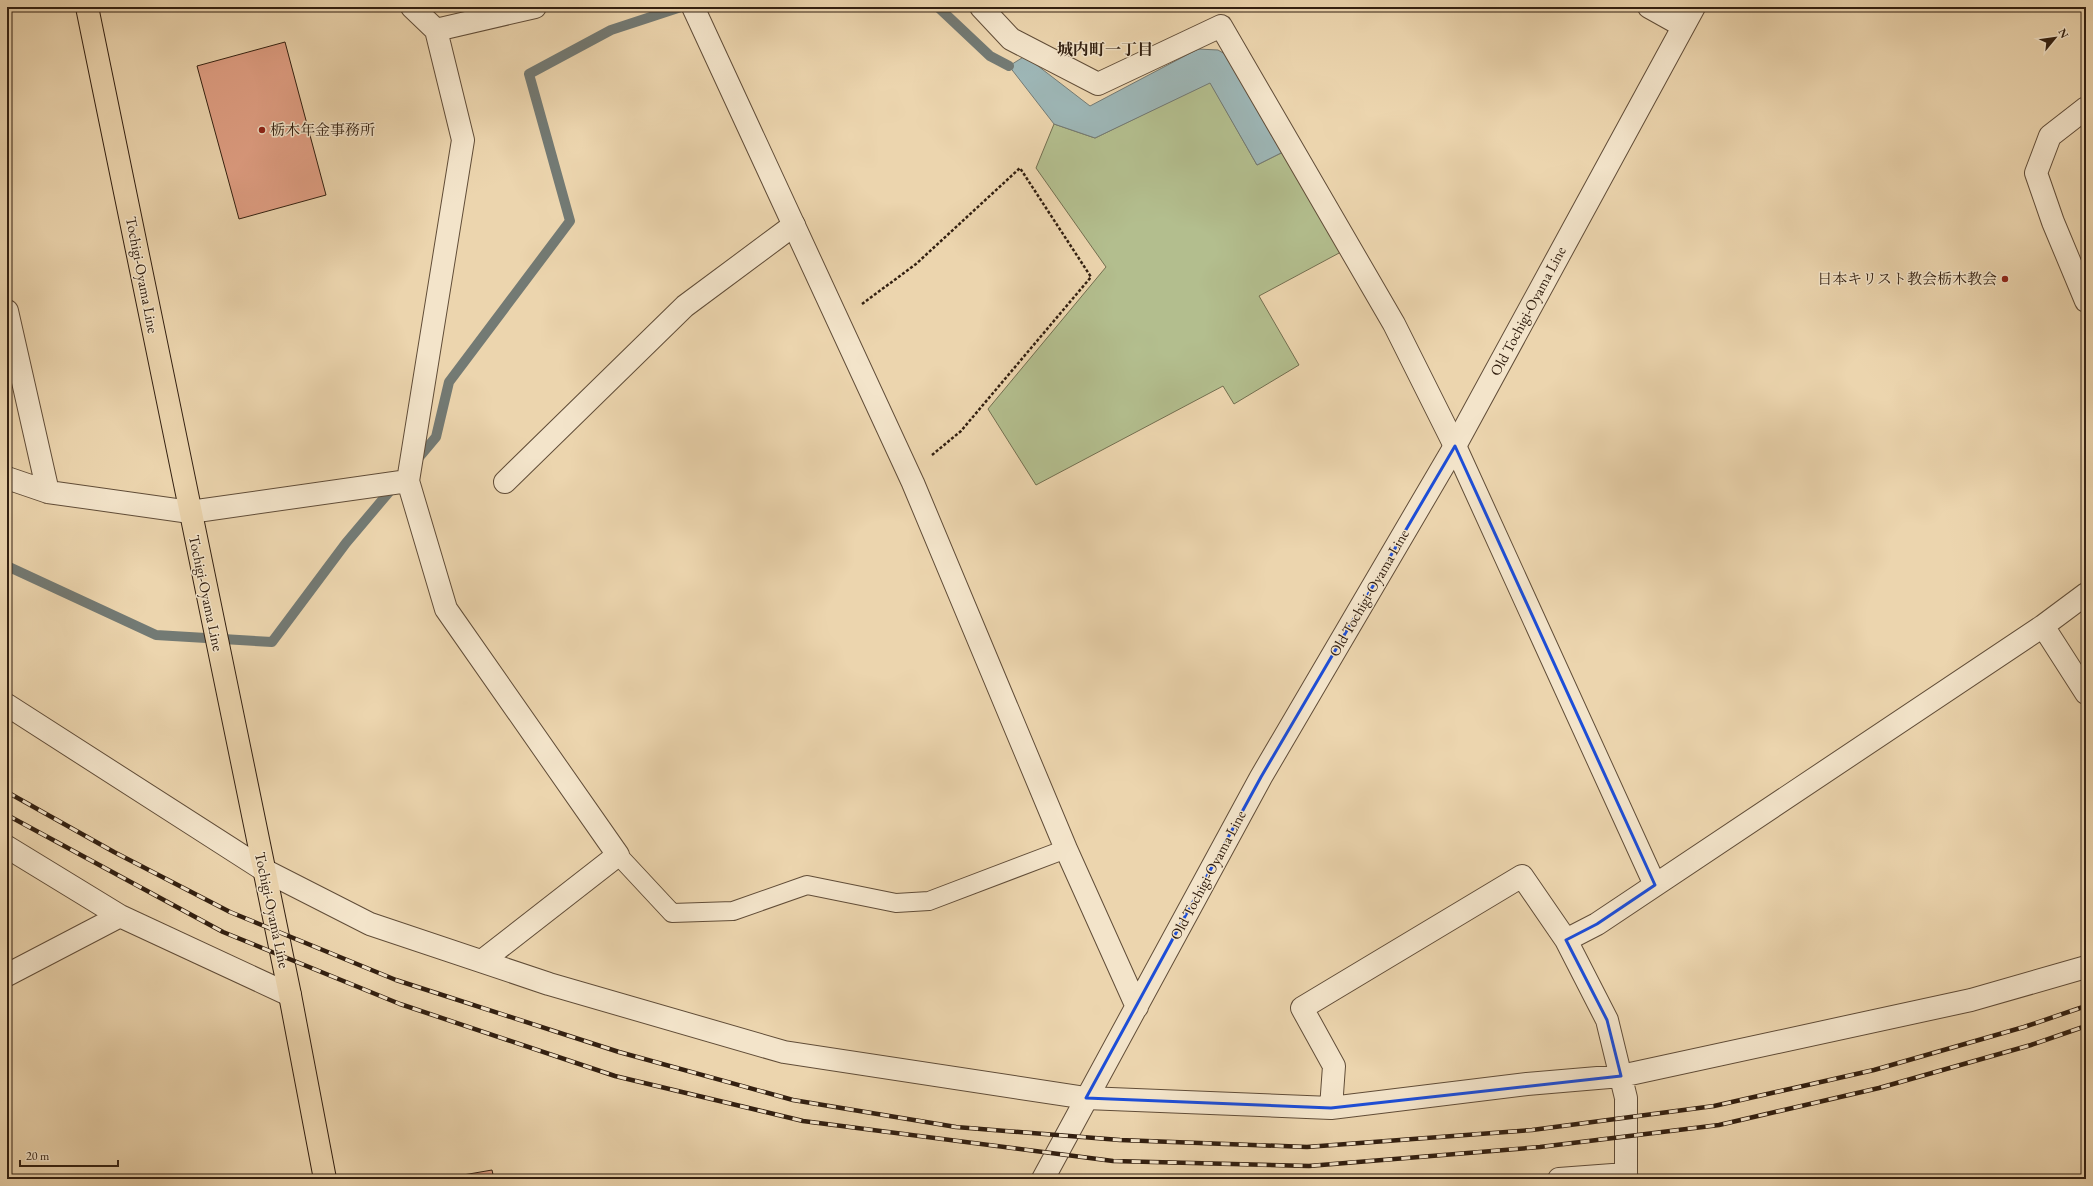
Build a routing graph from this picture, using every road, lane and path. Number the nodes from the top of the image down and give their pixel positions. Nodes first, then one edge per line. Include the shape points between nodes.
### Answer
1 (87, 7) edge
2 (412, 7) edge
3 (535, 7) edge
4 (693, 7) edge
5 (981, 7) edge
6 (1649, 7) edge
7 (1694, 7) edge
8 (1683, 26) junction
9 (436, 30) junction
10 (2086, 108) edge
11 (794, 225) junction
12 (2086, 301) edge
13 (7, 311) edge
14 (839, 322) junction
15 (1455, 446) junction
16 (927, 460) dead end
17 (7, 478) edge
18 (408, 481) junction
19 (505, 482) dead end
20 (48, 492) junction
21 (190, 512) junction
22 (2086, 594) edge
23 (2043, 626) junction
24 (2086, 694) edge
25 (7, 705) edge
26 (7, 847) edge
27 (1066, 849) junction
28 (618, 855) junction
29 (264, 870) junction
30 (1655, 885) junction
31 (120, 916) junction
32 (1566, 940) junction
33 (482, 962) junction
34 (2086, 967) edge
35 (7, 975) edge
36 (290, 995) junction
37 (1137, 1007) junction
38 (1621, 1076) junction
39 (1086, 1098) junction
40 (1331, 1108) junction
41 (1627, 1176) edge
42 (325, 1179) edge
43 (1043, 1179) edge
44 (1559, 1179) edge

1 - 21 main road, Tochigi-Oyama Line
2 - 9 street
3 - 9 street
4 - 11 street
5 - 15 street via 1011,39 1098,84 1222,26 1394,324
6 - 8 street
7 - 8 street, Old Tochigi-Oyama Line
8 - 15 street, Old Tochigi-Oyama Line
9 - 18 street via 463,140
10 - 12 street via 2050,136 2036,173
11 - 14 street
11 - 19 street via 685,306
13 - 20 street
14 - 16 path via 916,264 1020,168 1091,277 961,431
14 - 27 street via 914,482
15 - 30 street
15 - 37 street, Old Tochigi-Oyama Line via 1261,777
17 - 20 street
18 - 21 street
18 - 28 street via 446,609
20 - 21 street
21 - 29 main road, Tochigi-Oyama Line
22 - 23 street
23 - 24 street
23 - 30 street
25 - 29 street
26 - 31 street
27 - 28 lane via 930,901 896,903 807,885 734,911 672,913
27 - 37 street
28 - 33 street
29 - 33 street via 370,924
29 - 36 main road, Tochigi-Oyama Line
30 - 32 street via 1597,924
31 - 35 street
31 - 36 street
32 - 38 street via 1607,1020
32 - 40 street via 1522,876 1302,1008 1334,1066
33 - 39 street via 784,1052
34 - 38 street via 1971,1000
36 - 42 main road, Tochigi-Oyama Line
37 - 39 street, Old Tochigi-Oyama Line
38 - 40 street via 1527,1084
38 - 41 street via 1626,1098
39 - 40 street
39 - 43 street, Old Tochigi-Oyama Line
41 - 44 street

